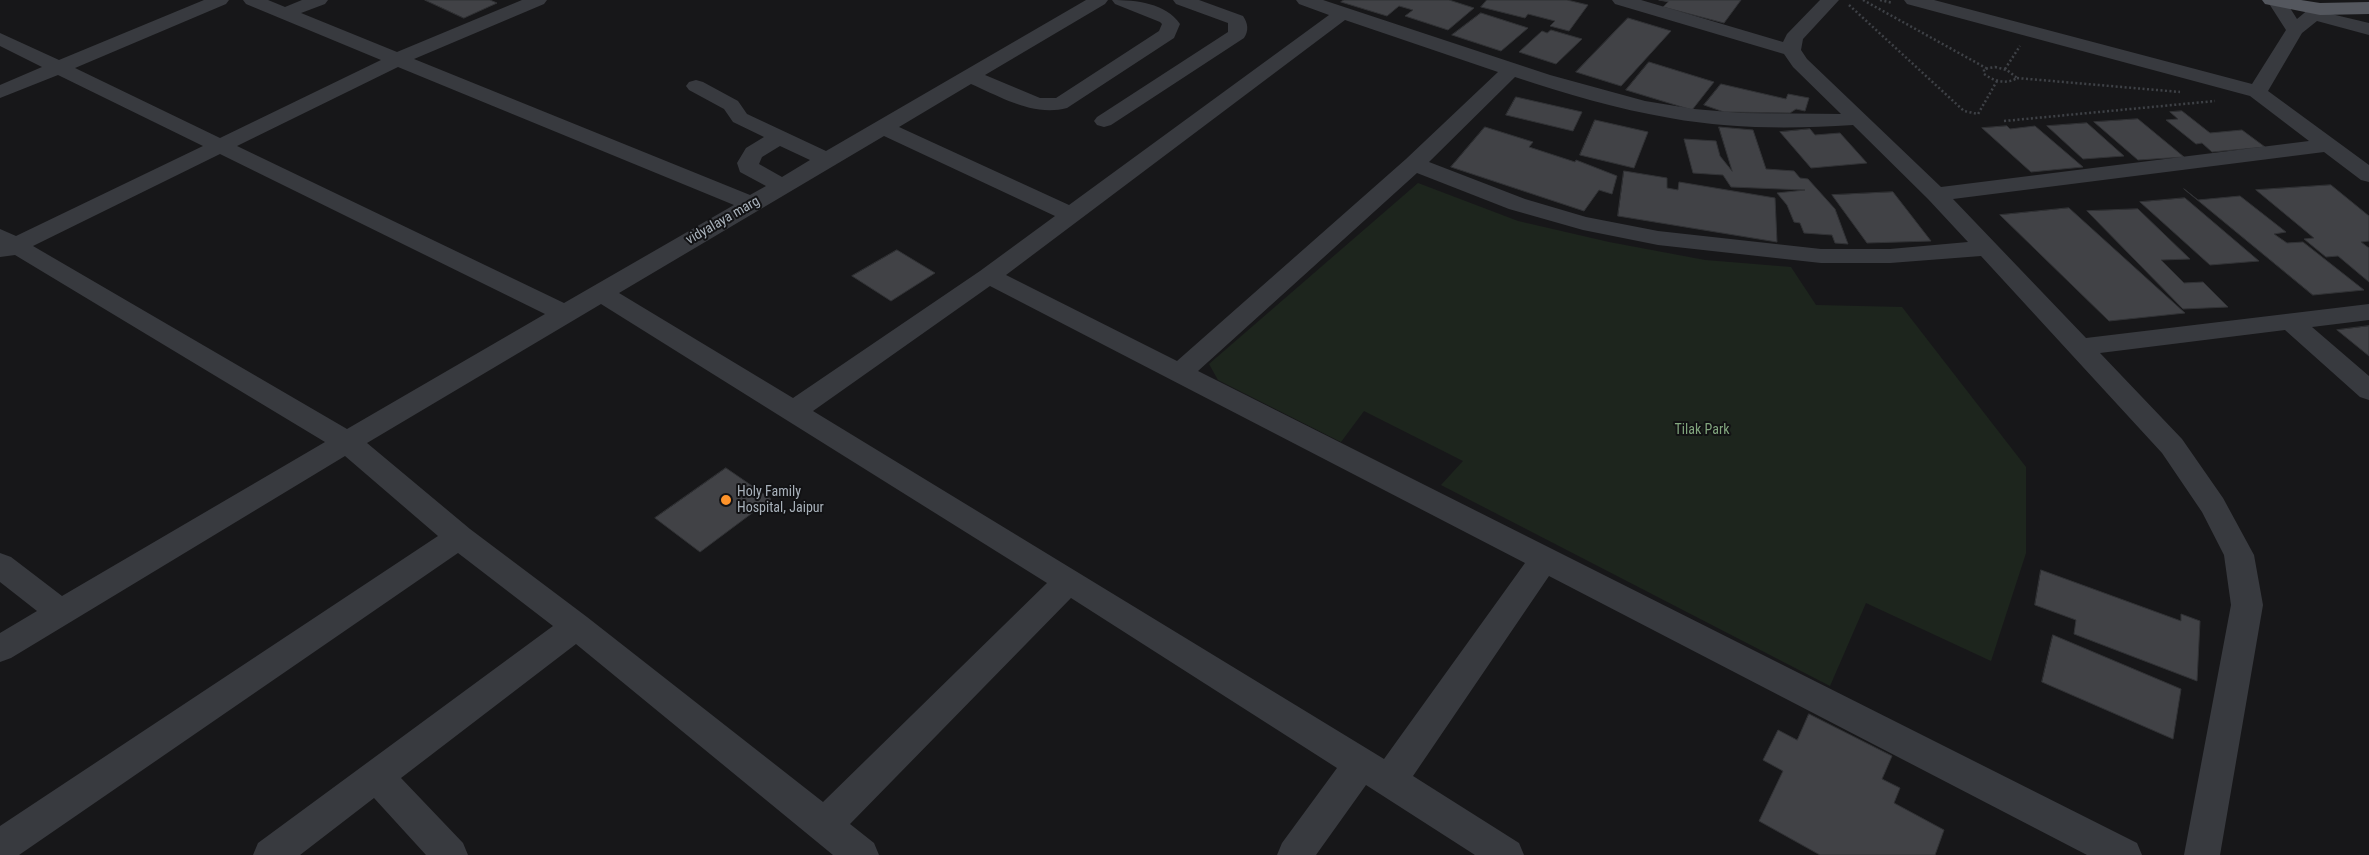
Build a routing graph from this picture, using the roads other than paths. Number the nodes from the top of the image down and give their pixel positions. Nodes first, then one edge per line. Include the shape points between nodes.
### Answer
1 (220, 0) edge
2 (252, 0) edge
3 (319, 0) edge
4 (538, 0) edge
5 (1098, 0) edge
6 (1121, 0) edge
7 (1182, 0) edge
8 (1305, 0) edge
9 (1621, 0) edge
10 (1830, 0) edge
11 (1914, 0) edge
12 (2274, 1) edge
13 (2328, 8) edge
14 (2369, 8) edge
15 (285, 13) junction
16 (1343, 13) junction
17 (2369, 29) edge
18 (2295, 30) junction
19 (0, 39) edge
20 (1791, 50) junction
21 (398, 59) junction
22 (58, 68) junction
23 (1511, 70) junction
24 (969, 76) junction
25 (696, 86) dead end
26 (0, 92) edge
27 (2257, 92) junction
28 (1857, 119) junction
29 (1104, 121) dead end
30 (882, 127) junction
31 (779, 137) junction
32 (2327, 145) junction
33 (220, 146) junction
34 (826, 160) junction
35 (1414, 164) junction
36 (2369, 175) edge
37 (782, 186) junction
38 (1936, 194) junction
39 (752, 204) junction
40 (1072, 215) junction
41 (5, 245) edge
42 (1988, 248) junction
43 (989, 276) junction
44 (601, 292) junction
45 (2369, 312) edge
46 (565, 314) junction
47 (2290, 321) junction
48 (2080, 347) junction
49 (1180, 373) junction
50 (2369, 391) edge
51 (794, 411) junction
52 (347, 442) junction
53 (459, 537) junction
54 (1545, 558) junction
55 (0, 565) edge
56 (1069, 581) junction
57 (61, 613) junction
58 (576, 626) junction
59 (0, 649) edge
60 (1360, 764) junction
61 (376, 776) junction
62 (1390, 780) junction
63 (825, 824) junction
64 (0, 847) edge
65 (271, 855) edge
66 (450, 855) edge
67 (860, 855) edge
68 (1295, 855) edge
69 (1506, 855) edge
70 (2124, 855) edge
71 (2202, 855) edge

1 - 22 street
2 - 15 street
3 - 15 street
4 - 21 street
5 - 24 street, vidyalaya marg
6 - 24 street via 1167,18 1171,24 1167,34 1060,104 1037,104
7 - 29 street via 1236,20 1237,34
8 - 16 street
9 - 20 street
10 - 20 street via 1794,38
11 - 27 street
12 - 13 main road
12 - 18 street
13 - 14 main road
13 - 17 street
13 - 18 street
15 - 21 street
16 - 23 street
16 - 40 street
18 - 27 street
19 - 22 street
20 - 28 street
21 - 33 street
21 - 39 street
22 - 26 street
22 - 33 street
23 - 28 street via 1606,99 1673,112 1755,120 1812,122
23 - 35 street
24 - 30 street, vidyalaya marg
25 - 31 street via 731,105 740,118
27 - 32 street
28 - 38 street
30 - 34 street, vidyalaya marg
30 - 40 street
31 - 34 street
31 - 37 street via 754,153 748,167
32 - 36 street
32 - 38 street
33 - 41 street
33 - 46 street
34 - 37 street, vidyalaya marg
35 - 42 street via 1517,204 1583,223 1658,238 1821,256 1890,256
35 - 49 street
37 - 39 street, vidyalaya marg
38 - 42 street
39 - 44 street, vidyalaya marg
40 - 43 street
41 - 52 street
42 - 48 street
43 - 49 street
43 - 51 street
44 - 46 street, vidyalaya marg
44 - 51 street
45 - 47 street
46 - 52 street, vidyalaya marg
47 - 48 street
47 - 50 street
48 - 71 street via 2172,446 2213,506 2239,555 2247,605
49 - 54 street
51 - 56 street
52 - 53 street
52 - 57 street, vidyalaya marg
53 - 58 street
53 - 64 street
54 - 62 street
54 - 70 street
55 - 57 street
56 - 60 street
56 - 63 street
57 - 59 street, vidyalaya marg
58 - 61 street
58 - 63 street
60 - 62 street
60 - 68 street
61 - 65 street
61 - 66 street
62 - 69 street
63 - 67 street

